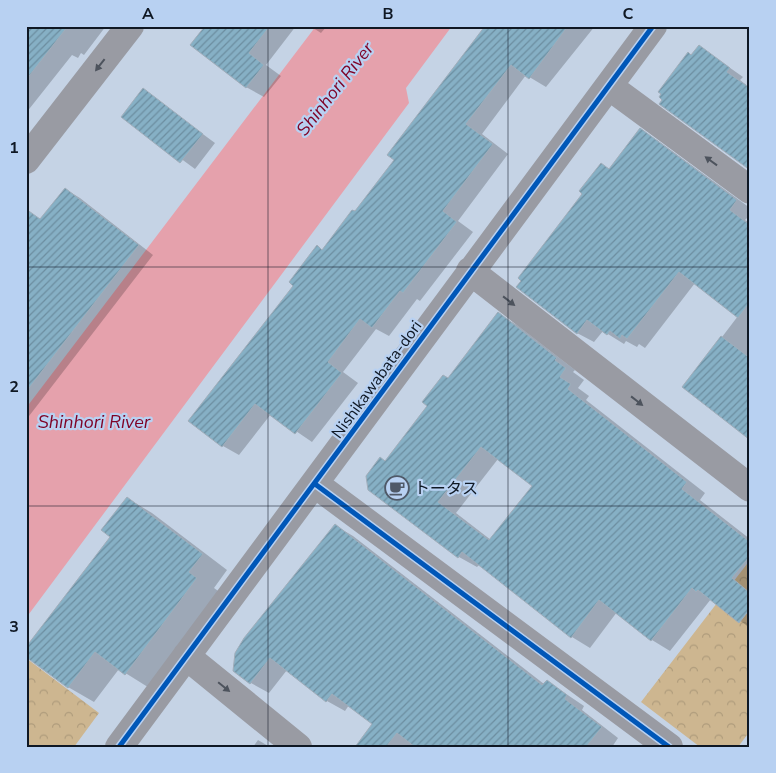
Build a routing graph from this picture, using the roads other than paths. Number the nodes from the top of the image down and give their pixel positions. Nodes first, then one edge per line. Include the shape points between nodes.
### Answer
1 (130, 26) edge
2 (654, 26) edge
3 (610, 87) junction
4 (26, 160) edge
5 (750, 190) edge
6 (470, 271) junction
7 (315, 484) junction
8 (750, 488) edge
9 (186, 656) junction
10 (119, 747) edge
11 (298, 747) edge
12 (670, 747) edge

1 -> 4 street
2 - 3 street, Nishikawabata-dori
5 -> 3 street
3 - 6 street, Nishikawabata-dori
6 - 7 street, Nishikawabata-dori
6 -> 8 street
7 - 9 street, Nishikawabata-dori
7 - 12 street
9 - 10 street, Nishikawabata-dori
9 -> 11 street

